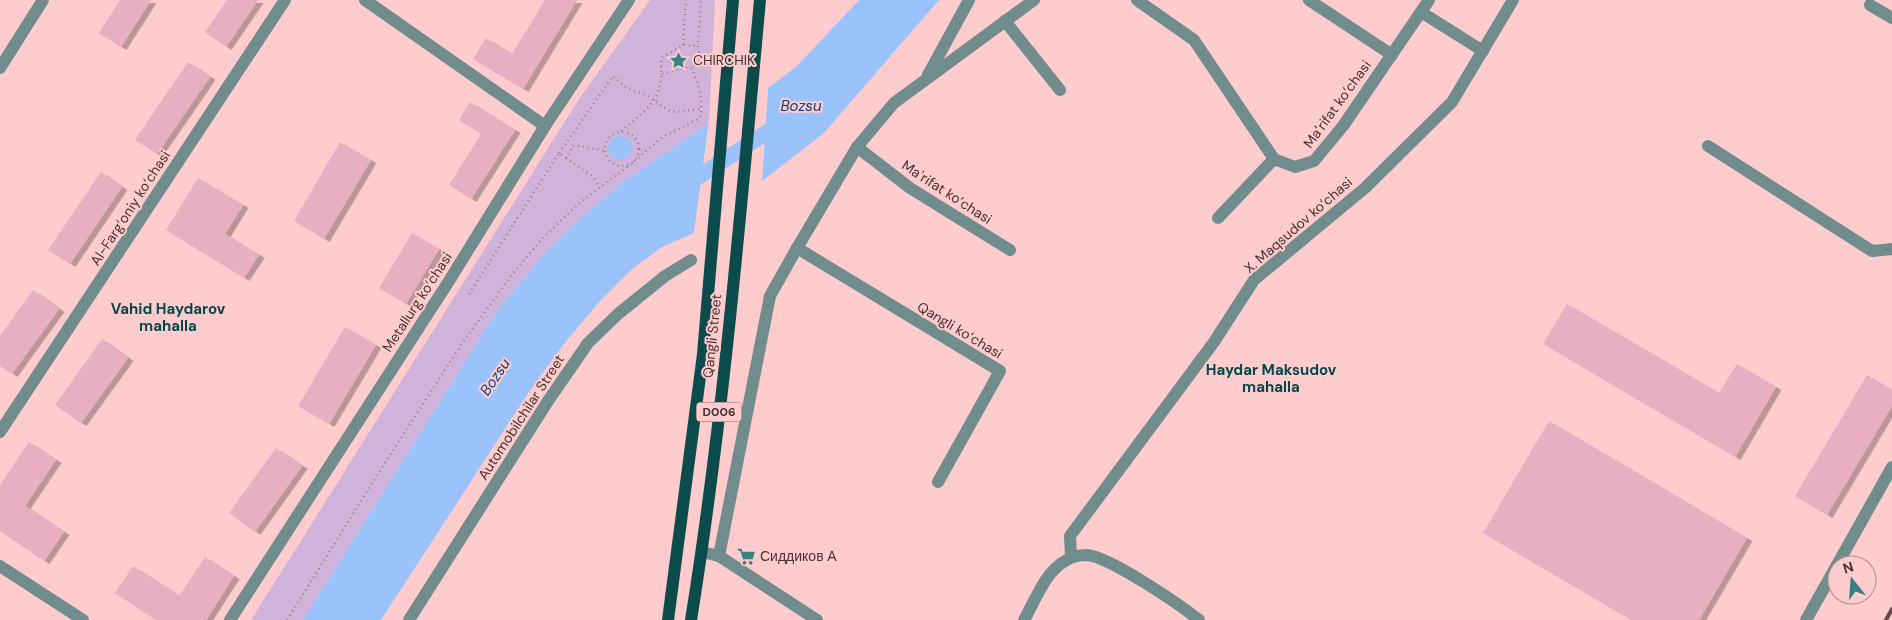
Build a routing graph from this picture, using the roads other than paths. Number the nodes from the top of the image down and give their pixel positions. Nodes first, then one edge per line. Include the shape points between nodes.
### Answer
1 (43, 0) edge
2 (285, 0) edge
3 (365, 0) edge
4 (629, 0) edge
5 (732, 0) edge
6 (760, 0) edge
7 (969, 0) edge
8 (1034, 0) edge
9 (1137, 0) edge
10 (1309, 0) edge
11 (1429, 0) edge
12 (1512, 0) edge
13 (1870, 5) dead end
14 (1421, 12) junction
15 (1892, 18) edge
16 (1005, 22) junction
17 (1483, 51) junction
18 (1392, 55) junction
19 (0, 68) edge
20 (926, 79) junction
21 (1060, 90) dead end
22 (545, 126) junction
23 (1708, 146) dead end
24 (857, 147) junction
25 (1274, 159) junction
26 (1218, 218) dead end
27 (797, 248) junction
28 (1892, 249) edge
29 (1010, 250) dead end
30 (691, 260) dead end
31 (0, 432) edge
32 (1892, 467) edge
33 (938, 482) dead end
34 (678, 549) junction
35 (702, 552) junction
36 (1843, 555) edge
37 (719, 556) junction
38 (1072, 557) junction
39 (0, 566) edge
40 (1827, 583) edge
41 (83, 620) edge
42 (230, 620) edge
43 (409, 620) edge
44 (668, 620) edge
45 (691, 620) edge
46 (817, 620) edge
47 (1024, 620) edge
48 (1199, 620) edge
49 (1806, 620) edge

1 - 19 street
2 - 31 street, Al-Farg‘oniy ko‘chasi
3 - 22 street
4 - 22 street, Metallurg ko‘chasi
5 - 34 main road, Qangli Street / D006 via 703,354
6 - 35 main road, Qangli Street / D006 via 730,319
7 - 20 street
8 - 16 street
9 - 25 street via 1194,40
10 - 18 street, Maʼrifat ko‘chasi
11 - 14 street, Maʼrifat ko‘chasi
12 - 17 street, X. Maqsudov ko‘chasi
13 - 15 street
14 - 17 street
14 - 18 street, Maʼrifat ko‘chasi
16 - 20 street
16 - 21 street
17 - 38 street, X. Maqsudov ko‘chasi via 1452,102 1365,188 1254,280 1214,342 1070,536
18 - 25 street, Maʼrifat ko‘chasi via 1343,126 1314,161 1295,167
20 - 24 street via 894,102
22 - 42 street, Metallurg ko‘chasi via 449,282
23 - 28 street via 1872,251
24 - 27 street
24 - 29 street, Maʼrifat ko‘chasi via 910,188
25 - 26 street
27 - 33 street, Qangli ko‘chasi via 1000,371
27 - 37 street via 770,296
30 - 43 street, Automobilchilar Street via 665,276 588,343
32 - 36 street
34 - 35 main road
34 - 44 main road, Qangli Street / D006
35 - 37 street
35 - 45 main road, Qangli Street / D006
37 - 46 street
38 - 47 street via 1059,564 1050,575
38 - 48 street via 1087,555 1104,560
39 - 41 street
40 - 49 street

